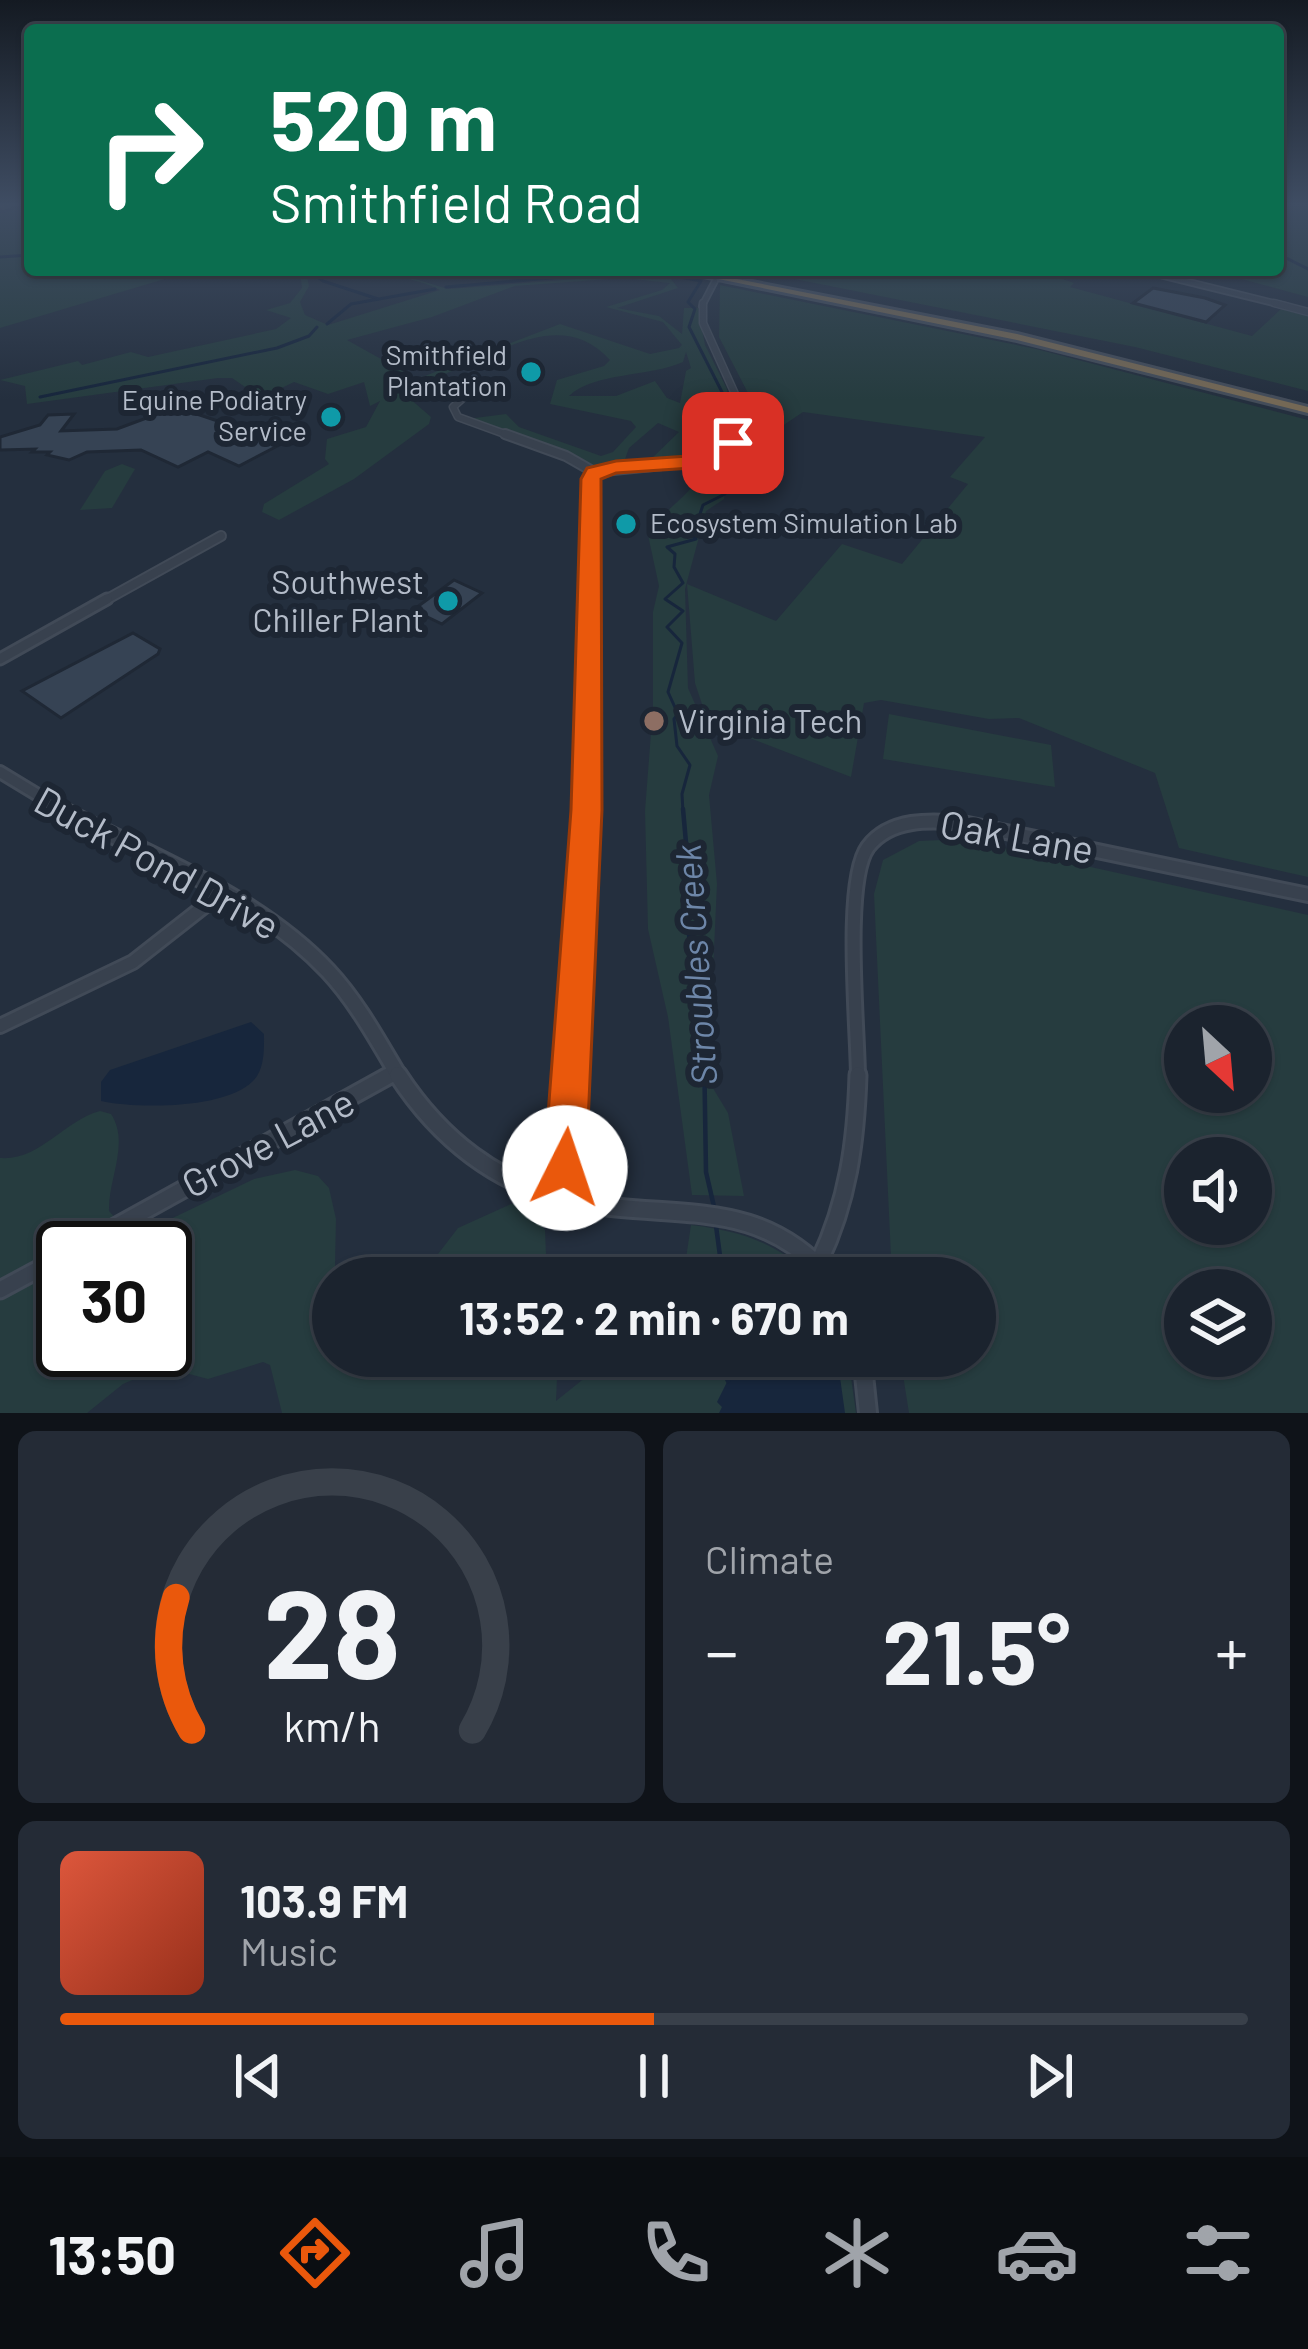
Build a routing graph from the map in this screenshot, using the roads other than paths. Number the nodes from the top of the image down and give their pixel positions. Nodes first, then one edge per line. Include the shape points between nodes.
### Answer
1 (708, 276) edge
2 (715, 276) edge
3 (1164, 276) edge
4 (1308, 312) edge
5 (461, 399) dead end
6 (1308, 400) edge
7 (1308, 410) edge
8 (594, 472) junction
9 (221, 536) dead end
10 (0, 659) edge
11 (0, 772) edge
12 (221, 892) junction
13 (1308, 895) edge
14 (0, 1026) edge
15 (395, 1072) junction
16 (562, 1198) junction
17 (126, 1221) edge
18 (811, 1257) edge
19 (828, 1257) edge
20 (36, 1271) edge
21 (0, 1290) edge
22 (864, 1377) edge
23 (868, 1413) edge

1 - 7 highway via 1017,337
2 - 6 highway via 1041,334
2 - 8 street via 704,298 706,338 734,391 735,451 722,460
3 - 4 street
5 - 8 street via 453,407 458,417
8 - 16 street via 586,831
9 - 10 street
11 - 12 street, Duck Pond Drive
12 - 14 street via 133,962
12 - 15 street, Duck Pond Drive via 274,922 329,973
13 - 19 street, Oak Lane via 964,823 918,820 874,839 856,879 854,1165
15 - 16 street, Duck Pond Drive via 454,1146
15 - 17 street, Grove Lane
16 - 18 street, Duck Pond Drive via 728,1216 792,1238
20 - 21 street
22 - 23 street

